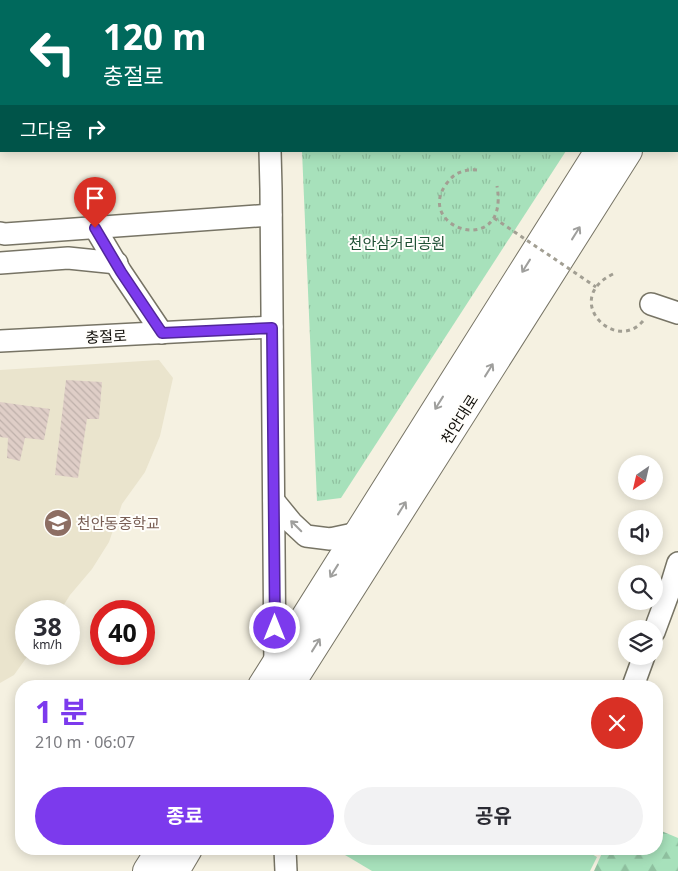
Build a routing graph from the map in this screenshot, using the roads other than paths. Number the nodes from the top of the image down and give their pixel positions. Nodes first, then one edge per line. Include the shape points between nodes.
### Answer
1 (270, 152) edge
2 (598, 152) edge
3 (627, 152) edge
4 (271, 215) junction
5 (95, 228) junction
6 (0, 233) edge
7 (116, 263) junction
8 (0, 264) edge
9 (651, 304) road end
10 (678, 313) edge
11 (272, 328) junction
12 (162, 333) junction
13 (0, 342) edge
14 (274, 501) junction
15 (358, 533) junction
16 (678, 563) edge
17 (658, 620) edge
18 (641, 665) edge
19 (276, 680) edge
20 (277, 680) edge
21 (277, 680) edge
22 (635, 680) edge
23 (157, 855) edge
24 (184, 855) edge
25 (285, 855) edge
26 (147, 871) edge
27 (174, 871) edge
28 (286, 871) edge

1 - 4 street
2 -> 15 main road, 천안대로
21 -> 3 main road, 천안대로
4 - 5 street
4 - 11 street
5 - 6 street
5 - 7 street
7 - 8 street via 68,258
7 - 12 street
9 - 10 street
11 - 12 street, 충절로
11 - 14 street
12 - 13 street, 충절로
15 -> 14 street via 330,539 306,536
14 - 19 street
15 -> 20 main road, 천안대로
16 - 17 street
18 - 22 street
23 - 26 main road
24 - 27 main road
25 - 28 street

